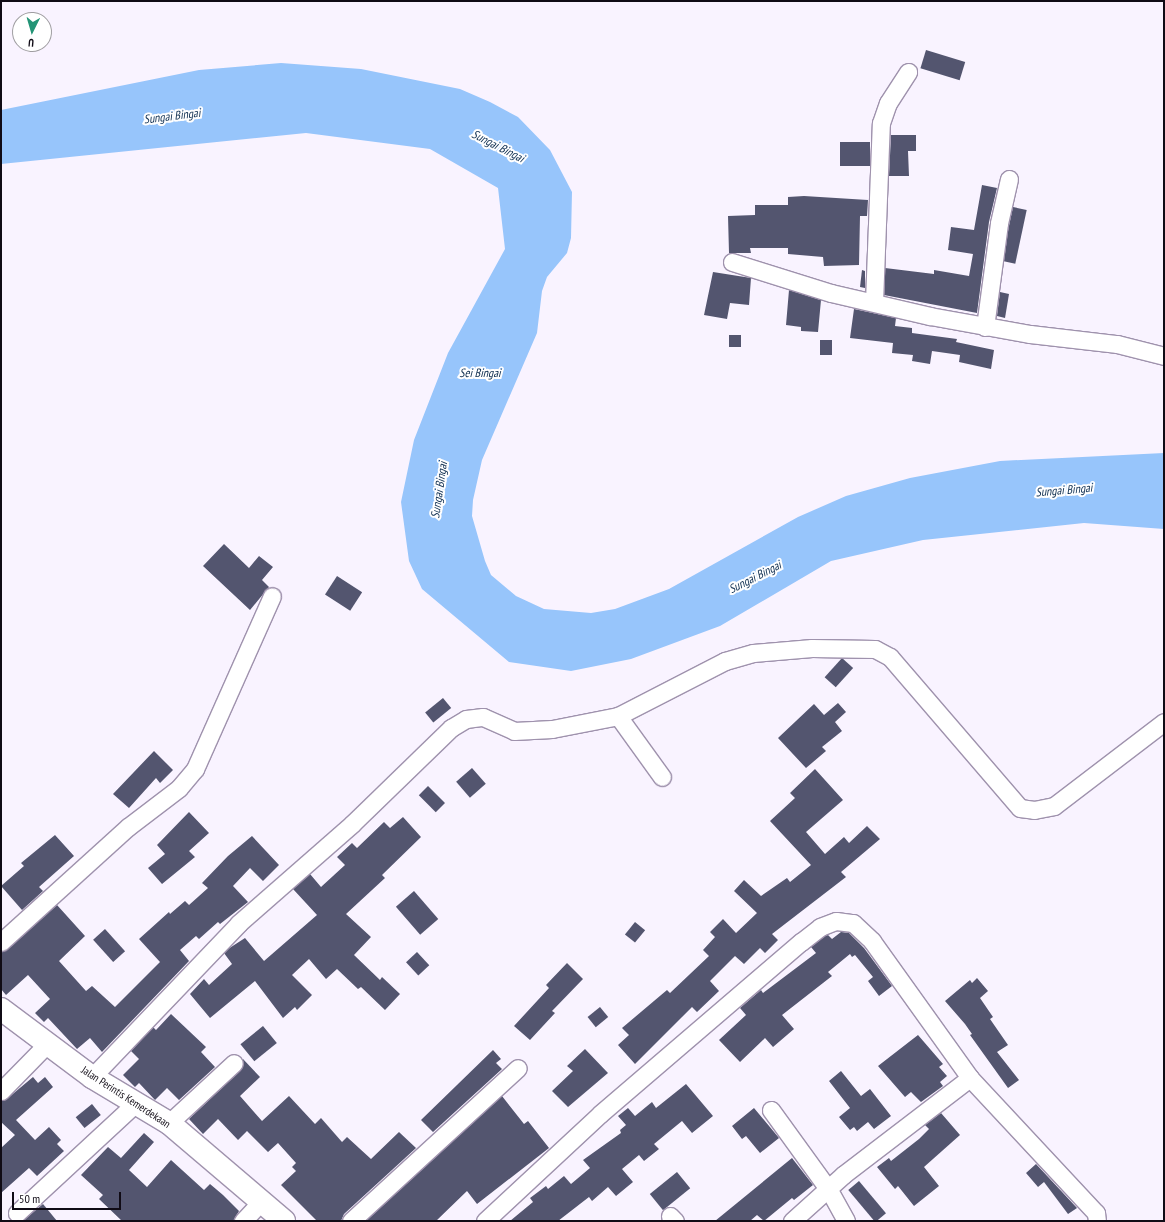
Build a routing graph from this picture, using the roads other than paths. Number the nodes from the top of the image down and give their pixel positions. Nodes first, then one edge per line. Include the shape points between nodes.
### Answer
1 (908, 72) dead end
2 (1009, 179) dead end
3 (732, 262) dead end
4 (874, 302) junction
5 (985, 327) junction
6 (1164, 356) edge
7 (272, 596) dead end
8 (618, 716) junction
9 (1164, 722) edge
10 (662, 777) dead end
11 (1, 942) edge
12 (1, 1010) edge
13 (48, 1043) junction
14 (234, 1064) dead end
15 (518, 1068) dead end
16 (92, 1077) junction
17 (970, 1078) junction
18 (1, 1091) edge
19 (137, 1102) junction
20 (771, 1110) dead end
21 (169, 1123) junction
22 (829, 1190) junction
23 (260, 1203) junction
24 (16, 1213) dead end
25 (243, 1221) edge
26 (284, 1221) edge
27 (351, 1221) edge
28 (484, 1221) edge
29 (792, 1221) edge
30 (846, 1221) edge
31 (1097, 1221) edge

1 - 4 street via 888,103 880,123
2 - 5 street via 999,222
3 - 4 street via 831,293
4 - 5 street
5 - 6 street via 1118,344
7 - 11 street via 195,769 179,788 128,827
8 - 9 street via 724,661 753,653 769,650 875,649 890,657 1020,808 1034,810 1054,806
8 - 10 street
8 - 16 street via 552,729 514,731 483,717 466,719 451,728 352,824 239,923
12 - 13 street, Jalan Perintis Kemerdekaan
13 - 16 street, Jalan Perintis Kemerdekaan
13 - 18 street
14 - 21 street
15 - 27 street
16 - 19 street, Jalan Perintis Kemerdekaan
17 - 22 street via 843,1175
17 - 28 street via 872,941 853,923 836,921 820,927 795,947 600,1114
17 - 31 street via 1096,1213
19 - 21 street, Jalan Perintis Kemerdekaan
19 - 24 street
20 - 22 street
21 - 23 street, Jalan Perintis Kemerdekaan
22 - 29 street
22 - 30 street
23 - 25 street
23 - 26 street, Jalan Perintis Kemerdekaan

